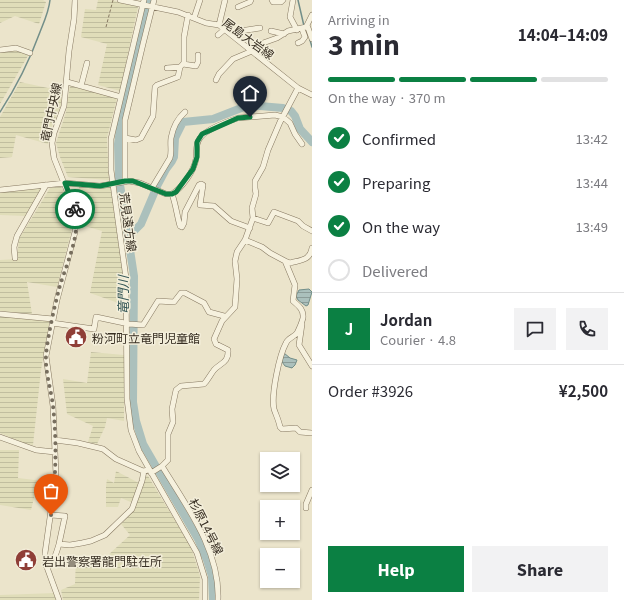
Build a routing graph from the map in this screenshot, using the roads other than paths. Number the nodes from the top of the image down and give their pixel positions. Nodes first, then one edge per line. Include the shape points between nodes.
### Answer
1 (75, 0) edge
2 (120, 0) edge
3 (154, 0) edge
4 (200, 0) edge
5 (224, 0) edge
6 (251, 0) edge
7 (272, 0) edge
8 (283, 0) edge
9 (293, 0) edge
10 (144, 3) edge
11 (152, 7) junction
12 (238, 7) dead end
13 (216, 14) dead end
14 (312, 15) edge
15 (188, 16) junction
16 (283, 16) dead end
17 (194, 18) junction
18 (291, 20) junction
19 (219, 23) junction
20 (260, 28) dead end
21 (303, 28) junction
22 (225, 29) junction
23 (271, 31) dead end
24 (284, 34) junction
25 (218, 35) dead end
26 (235, 37) junction
27 (312, 39) edge
28 (298, 43) dead end
29 (0, 50) edge
30 (253, 51) junction
31 (30, 53) dead end
32 (198, 55) dead end
33 (87, 63) dead end
34 (181, 65) junction
35 (167, 68) dead end
36 (216, 80) dead end
37 (67, 82) junction
38 (81, 86) junction
39 (298, 88) junction
40 (312, 95) edge
41 (121, 96) junction
42 (185, 112) dead end
43 (285, 113) junction
44 (125, 138) junction
45 (302, 144) dead end
46 (125, 181) junction
47 (65, 183) junction
48 (114, 183) junction
49 (46, 185) junction
50 (154, 189) junction
51 (0, 190) edge
52 (172, 194) junction
53 (253, 218) junction
54 (250, 228) junction
55 (312, 231) edge
56 (245, 240) junction
57 (312, 248) edge
58 (15, 258) dead end
59 (285, 261) junction
60 (0, 314) edge
61 (224, 316) junction
62 (303, 318) junction
63 (53, 321) junction
64 (128, 323) junction
65 (312, 366) edge
66 (312, 433) edge
67 (0, 437) edge
68 (55, 440) junction
69 (55, 452) junction
70 (162, 466) junction
71 (149, 471) junction
72 (312, 490) edge
73 (306, 508) dead end
74 (51, 515) junction
75 (59, 544) junction
76 (46, 566) junction
77 (59, 600) edge
78 (205, 600) edge
79 (218, 600) edge

1 - 37 street, 竜門中央線
2 - 10 street, 尾島大岩線
3 - 11 street
4 - 17 street
5 - 19 street
6 - 12 street
7 - 8 street
9 - 18 street
10 - 11 street, 尾島大岩線
10 - 41 street, 荒見遠方線
11 - 15 street, 尾島大岩線
11 - 44 street via 125,120
13 - 19 street
14 - 21 street
15 - 17 street, 尾島大岩線
15 - 34 street
16 - 18 street
17 - 19 street, 尾島大岩線 via 206,23
18 - 21 street
19 - 22 street, 尾島大岩線
20 - 26 street via 240,31
21 - 24 street
21 - 27 street
21 - 28 street via 305,37
22 - 25 street
22 - 26 street, 尾島大岩線
23 - 24 street
24 - 30 street via 263,43
26 - 30 street, 尾島大岩線
29 - 31 street via 16,48
30 - 36 street via 233,59
30 - 39 street, 尾島大岩線
32 - 34 street via 196,66
33 - 38 street
34 - 35 street
34 - 44 street via 178,77 155,87 153,116 141,138
37 - 38 street
37 - 47 street, 竜門中央線 via 64,106 52,143 54,158
38 - 41 street
39 - 40 street, 尾島大岩線
39 - 43 street
41 - 48 street, 荒見遠方線 via 111,139 111,170
42 - 50 street via 176,120 171,138 170,158
43 - 45 street
43 - 52 street via 238,118 202,134 197,142 197,157 193,169
43 - 53 street via 255,181
44 - 46 street
46 - 48 street
46 - 50 street via 140,183
47 - 48 street via 100,186
47 - 49 street
47 - 63 street, 竜門中央線 via 75,211 76,225
48 - 64 street, 荒見遠方線 via 126,278
49 - 51 street
49 - 58 street via 17,236
50 - 52 street
52 - 54 street via 180,226 184,225 184,212 201,184 203,185 200,205 214,206 231,221
53 - 54 street
53 - 55 street via 268,223 274,212 298,221
54 - 56 street
56 - 59 street
56 - 61 street via 237,252 235,261 235,307
57 - 59 street via 308,258 290,263
59 - 62 street via 295,285 293,300 301,307
60 - 63 street
61 - 64 street via 209,312 204,303 185,293 174,302 158,301 143,325
61 - 70 street via 214,339 216,344 228,350 228,356 204,384 181,386 176,390 172,409 173,422 168,434 168,460
62 - 65 street via 299,345
62 - 66 street via 297,333 285,343 278,363 274,408 282,429 296,428 300,432
63 - 64 street via 94,329 96,317
63 - 68 street, 竜門中央線 via 46,363
64 - 71 street, 荒見遠方線 via 129,418 134,441
67 - 69 street via 36,450
68 - 69 street, 竜門中央線
68 - 71 street via 103,449 116,459
69 - 74 street via 56,475
70 - 71 street
70 - 79 street, 杉原14号線 via 202,533 212,555 217,574
71 - 75 street via 142,481 132,509 105,535 82,543
71 - 78 street, 荒見遠方線 via 197,553 205,579
72 - 73 street
74 - 75 street via 65,516
74 - 76 street via 45,553
75 - 76 street via 56,557
76 - 77 street

